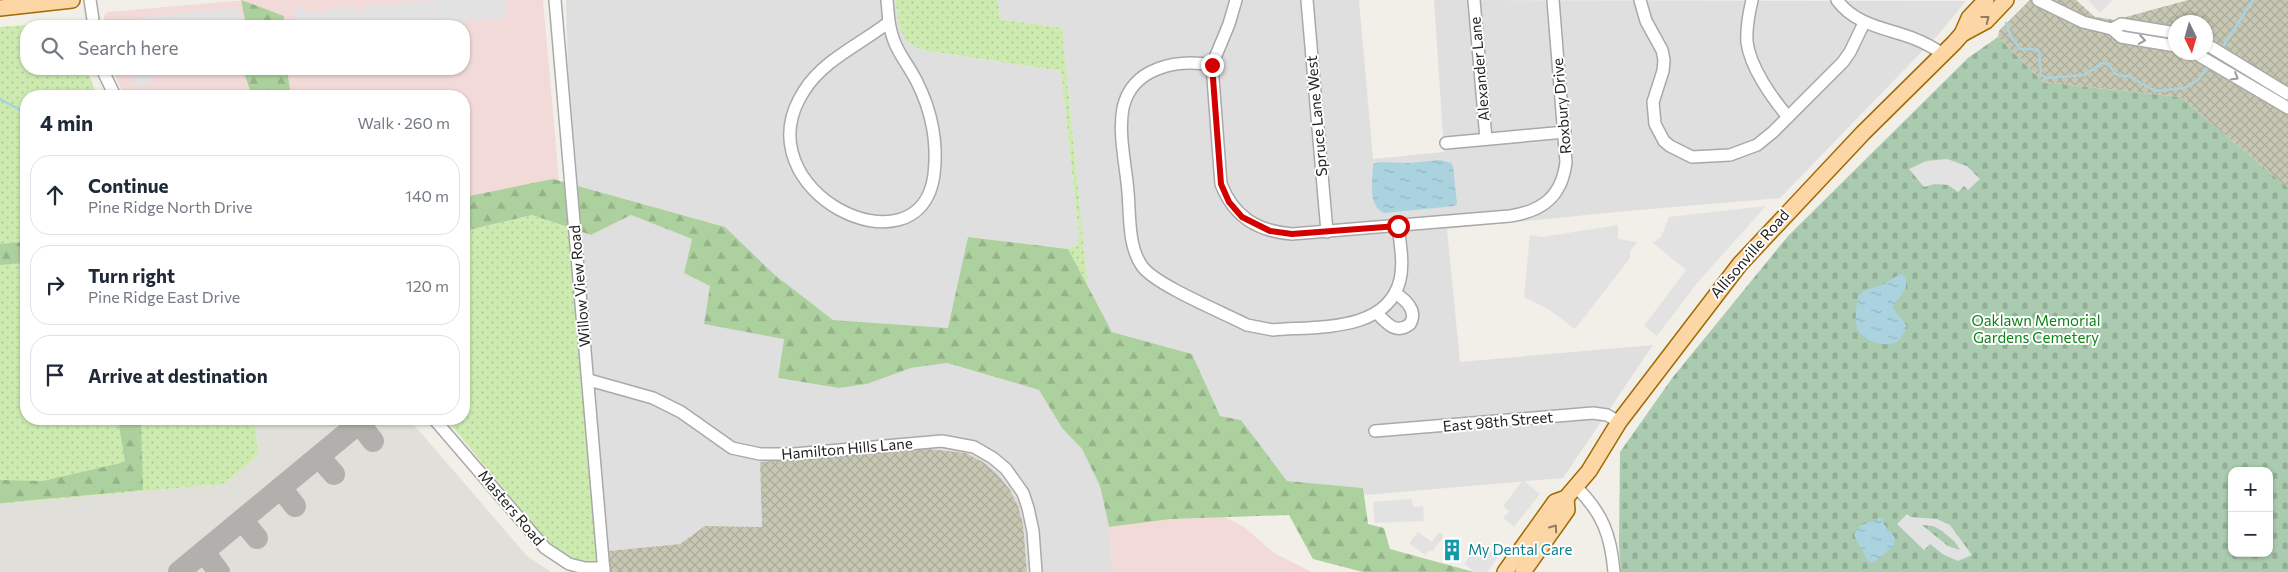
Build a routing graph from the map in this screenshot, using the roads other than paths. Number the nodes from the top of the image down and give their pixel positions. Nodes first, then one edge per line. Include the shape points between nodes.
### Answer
1 (72, 0) edge
2 (90, 0) edge
3 (555, 0) edge
4 (887, 0) edge
5 (1236, 0) edge
6 (1307, 0) edge
7 (1474, 0) edge
8 (1553, 0) edge
9 (1640, 0) edge
10 (1752, 0) edge
11 (1837, 0) edge
12 (1986, 0) edge
13 (2006, 0) edge
14 (2038, 0) edge
15 (0, 8) edge
16 (93, 20) edge
17 (889, 22) junction
18 (1864, 23) junction
19 (2112, 29) junction
20 (2168, 32) edge
21 (1962, 34) junction
22 (2168, 45) edge
23 (2213, 48) edge
24 (1943, 54) junction
25 (2207, 60) edge
26 (1212, 65) junction
27 (105, 75) edge
28 (112, 90) edge
29 (2288, 94) edge
30 (2288, 108) edge
31 (1788, 117) junction
32 (1564, 132) junction
33 (1486, 139) junction
34 (1446, 143) dead end
35 (1398, 226) junction
36 (1327, 232) junction
37 (1395, 293) junction
38 (1377, 313) junction
39 (589, 380) junction
40 (1619, 422) junction
41 (439, 425) edge
42 (1375, 431) dead end
43 (1571, 492) junction
44 (604, 570) edge
45 (1036, 572) edge
46 (1505, 572) edge
47 (1523, 572) edge
48 (1614, 572) edge

1 - 15 main road
2 - 16 street
3 - 39 street, Willow View Road
4 - 17 street
5 - 26 street
6 - 36 street, Spruce Lane West
7 - 33 street, Alexander Lane
8 - 32 street, Roxbury Drive
9 - 31 street via 1664,60 1664,71 1653,102 1655,124 1664,141 1692,157 1730,156 1757,145
10 - 31 street via 1748,32 1750,54 1769,93
11 - 18 street
12 - 21 main road, Allisonville Road via 1969,18
21 -> 13 main road, Allisonville Road via 1986,20
14 - 19 street via 2083,22
17 - 17 street via 895,47 918,84 929,111 936,152 933,181 924,204 909,218 883,222 845,212 814,190 795,164 790,135 793,112 812,80 821,70
18 - 24 street via 1914,38
18 - 31 street via 1843,62
19 - 20 street via 2121,24
19 -> 22 street via 2121,37
21 - 24 main road, Allisonville Road
23 - 29 street
24 - 40 main road, Allisonville Road via 1863,132 1740,264
25 -> 30 street
26 - 36 street via 1221,184 1229,202 1242,217 1270,231 1292,234
26 - 38 street via 1160,67 1148,73 1127,96 1122,124 1136,255 1148,274 1247,325 1261,328 1273,330 1358,322
27 - 28 street
32 - 33 street
32 - 35 street, Roxbury Drive via 1565,174 1553,196 1544,204 1528,213 1510,216
33 - 34 street
35 - 36 street
35 - 37 street via 1401,278
37 - 38 street
37 - 38 street via 1411,307 1410,324 1402,329 1392,327
39 - 44 street, Willow View Road
39 - 45 street, Hamilton Hills Lane via 653,398 681,412 732,448 760,454 942,441 974,447 1006,469 1022,493 1033,531
40 - 42 street, East 98th Street via 1607,415 1593,413
40 - 43 main road, Allisonville Road via 1589,471
41 - 44 street, Masters Road via 545,548 569,564
43 - 46 main road, Allisonville Road via 1555,502
47 -> 43 main road, Allisonville Road via 1567,510
43 - 48 street via 1600,516 1611,547

